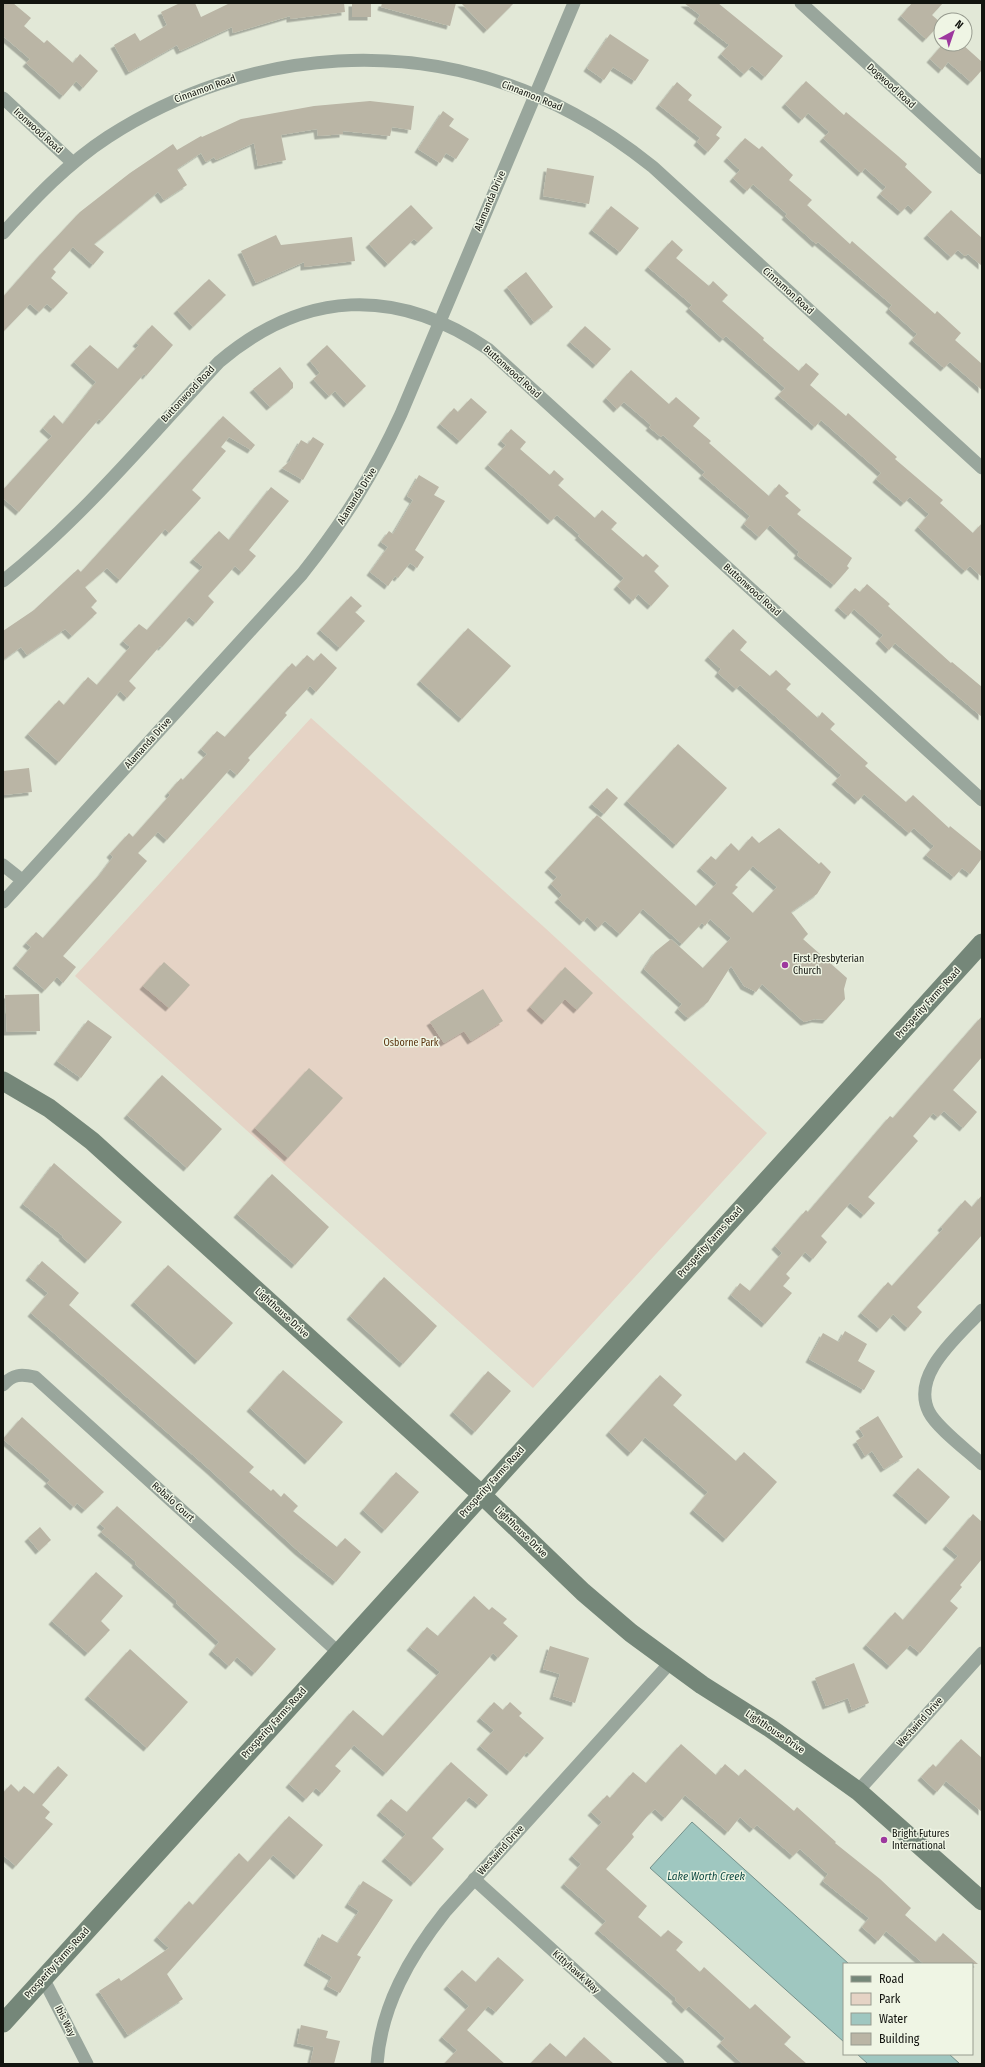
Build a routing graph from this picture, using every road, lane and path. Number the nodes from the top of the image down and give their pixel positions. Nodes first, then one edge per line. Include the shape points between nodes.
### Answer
1 (574, 3) edge
2 (801, 3) edge
3 (535, 95) junction
4 (3, 98) edge
5 (73, 163) junction
6 (982, 168) edge
7 (3, 233) edge
8 (440, 321) junction
9 (982, 468) edge
10 (3, 581) edge
11 (982, 800) edge
12 (3, 865) edge
13 (22, 880) junction
14 (3, 902) edge
15 (982, 943) edge
16 (3, 1081) edge
17 (982, 1310) edge
18 (3, 1385) edge
19 (982, 1464) edge
20 (481, 1494) junction
21 (338, 1652) junction
22 (982, 1652) edge
23 (670, 1663) junction
24 (858, 1791) junction
25 (474, 1879) junction
26 (982, 1901) edge
27 (43, 1978) junction
28 (3, 2023) edge
29 (87, 2064) edge
30 (377, 2064) edge
31 (678, 2064) edge

1 - 3 street, Alamanda Drive
2 - 6 street, Dogwood Road
3 - 5 street, Cinnamon Road via 490,79 443,67 395,61 309,63 268,69 228,80 177,99 107,138
3 - 8 street, Alamanda Drive
3 - 9 street, Cinnamon Road via 601,129 653,167
4 - 5 street, Ironwood Road
5 - 7 street, Cinnamon Road via 27,206
8 - 10 street, Buttonwood Road via 384,306 355,305 313,311 266,328 241,343 219,362 68,524
8 - 11 street, Buttonwood Road via 488,349
8 - 13 street, Alamanda Drive via 384,450 360,494 333,535 302,574
12 - 13 street
13 - 14 street, Alamanda Drive
15 - 20 street, Prosperity Farms Road
16 - 20 street, Lighthouse Drive via 49,1108 92,1141
17 - 19 street via 934,1363 924,1387 929,1413
18 - 21 street, Robalo Court via 10,1378 22,1374 35,1377
20 - 21 street, Prosperity Farms Road
20 - 23 street, Lighthouse Drive via 583,1592
21 - 27 street, Prosperity Farms Road
22 - 24 street, Westwind Drive
23 - 24 street, Lighthouse Drive via 770,1728
23 - 25 street, Westwind Drive
24 - 26 street, Lighthouse Drive
25 - 30 street, Westwind Drive via 422,1941 403,1973 382,2032
25 - 31 street, Kittyhawk Way
27 - 28 street, Prosperity Farms Road
27 - 29 street, Ibis Way

